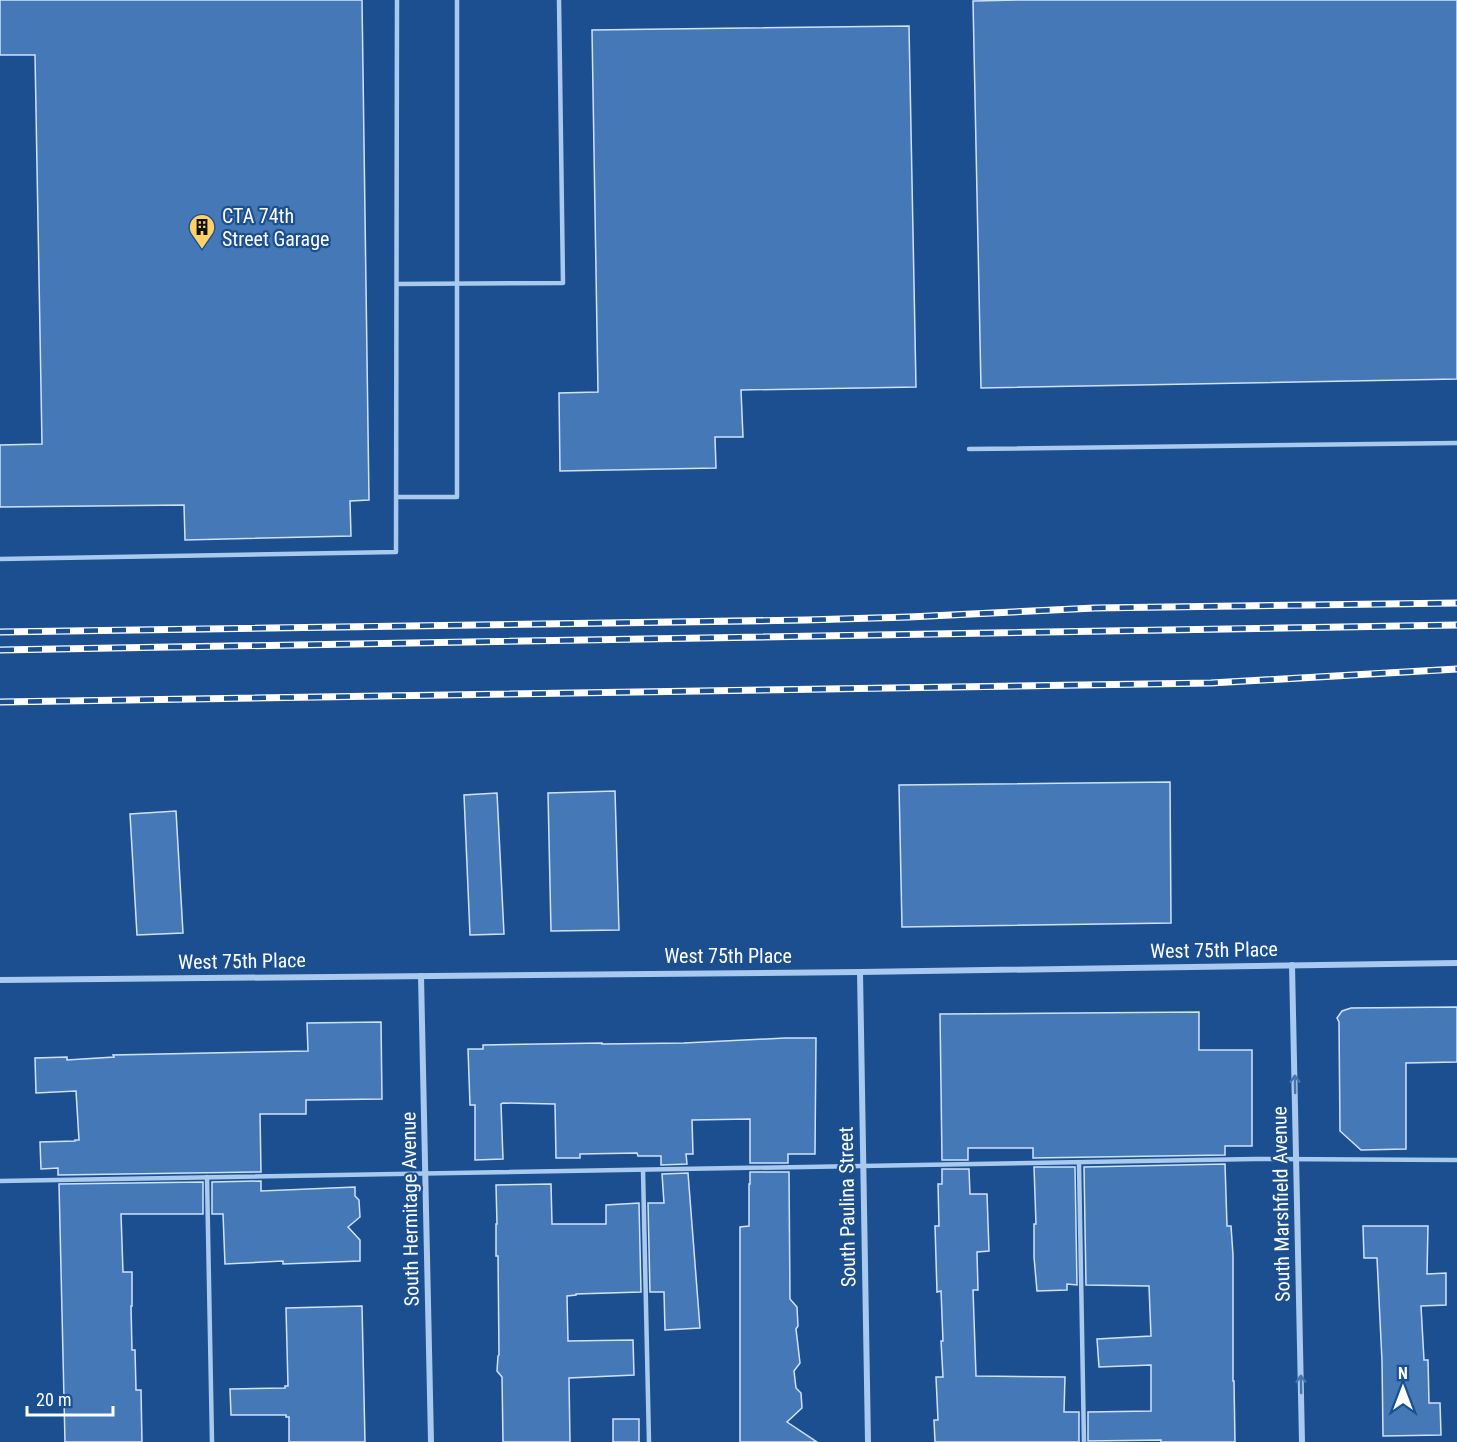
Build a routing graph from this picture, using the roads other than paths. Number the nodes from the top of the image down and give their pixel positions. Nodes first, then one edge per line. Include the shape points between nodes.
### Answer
1 (397, 0) edge
2 (457, 0) edge
3 (559, 0) edge
4 (457, 283) junction
5 (397, 284) junction
6 (1457, 443) edge
7 (969, 449) dead end
8 (397, 497) junction
9 (0, 558) edge
10 (1457, 963) edge
11 (1292, 965) junction
12 (860, 972) junction
13 (421, 976) junction
14 (0, 980) edge
15 (1296, 1159) junction
16 (1457, 1160) edge
17 (1079, 1162) junction
18 (863, 1166) junction
19 (643, 1170) junction
20 (425, 1174) junction
21 (207, 1177) junction
22 (0, 1181) edge
23 (212, 1442) edge
24 (431, 1442) edge
25 (649, 1442) edge
26 (868, 1442) edge
27 (1084, 1442) edge
28 (1302, 1442) edge

1 - 5 lane
2 - 4 lane
3 - 4 lane via 563,283
4 - 5 lane
4 - 8 lane via 457,497
5 - 8 lane
6 - 7 lane
8 - 9 lane via 396,552
10 - 11 street, West 75th Place
11 - 12 street, West 75th Place
15 -> 11 street, South Marshfield Avenue
12 - 13 street, West 75th Place
12 - 18 street, South Paulina Street
13 - 14 street, West 75th Place
13 - 20 street, South Hermitage Avenue
15 - 16 lane
15 - 17 lane
28 -> 15 street, South Marshfield Avenue
17 - 18 lane
17 - 27 lane
18 - 19 lane
18 - 26 street, South Paulina Street
19 - 20 lane
19 - 25 lane
20 - 21 lane
20 - 24 street, South Hermitage Avenue
21 - 22 lane
21 - 23 lane

